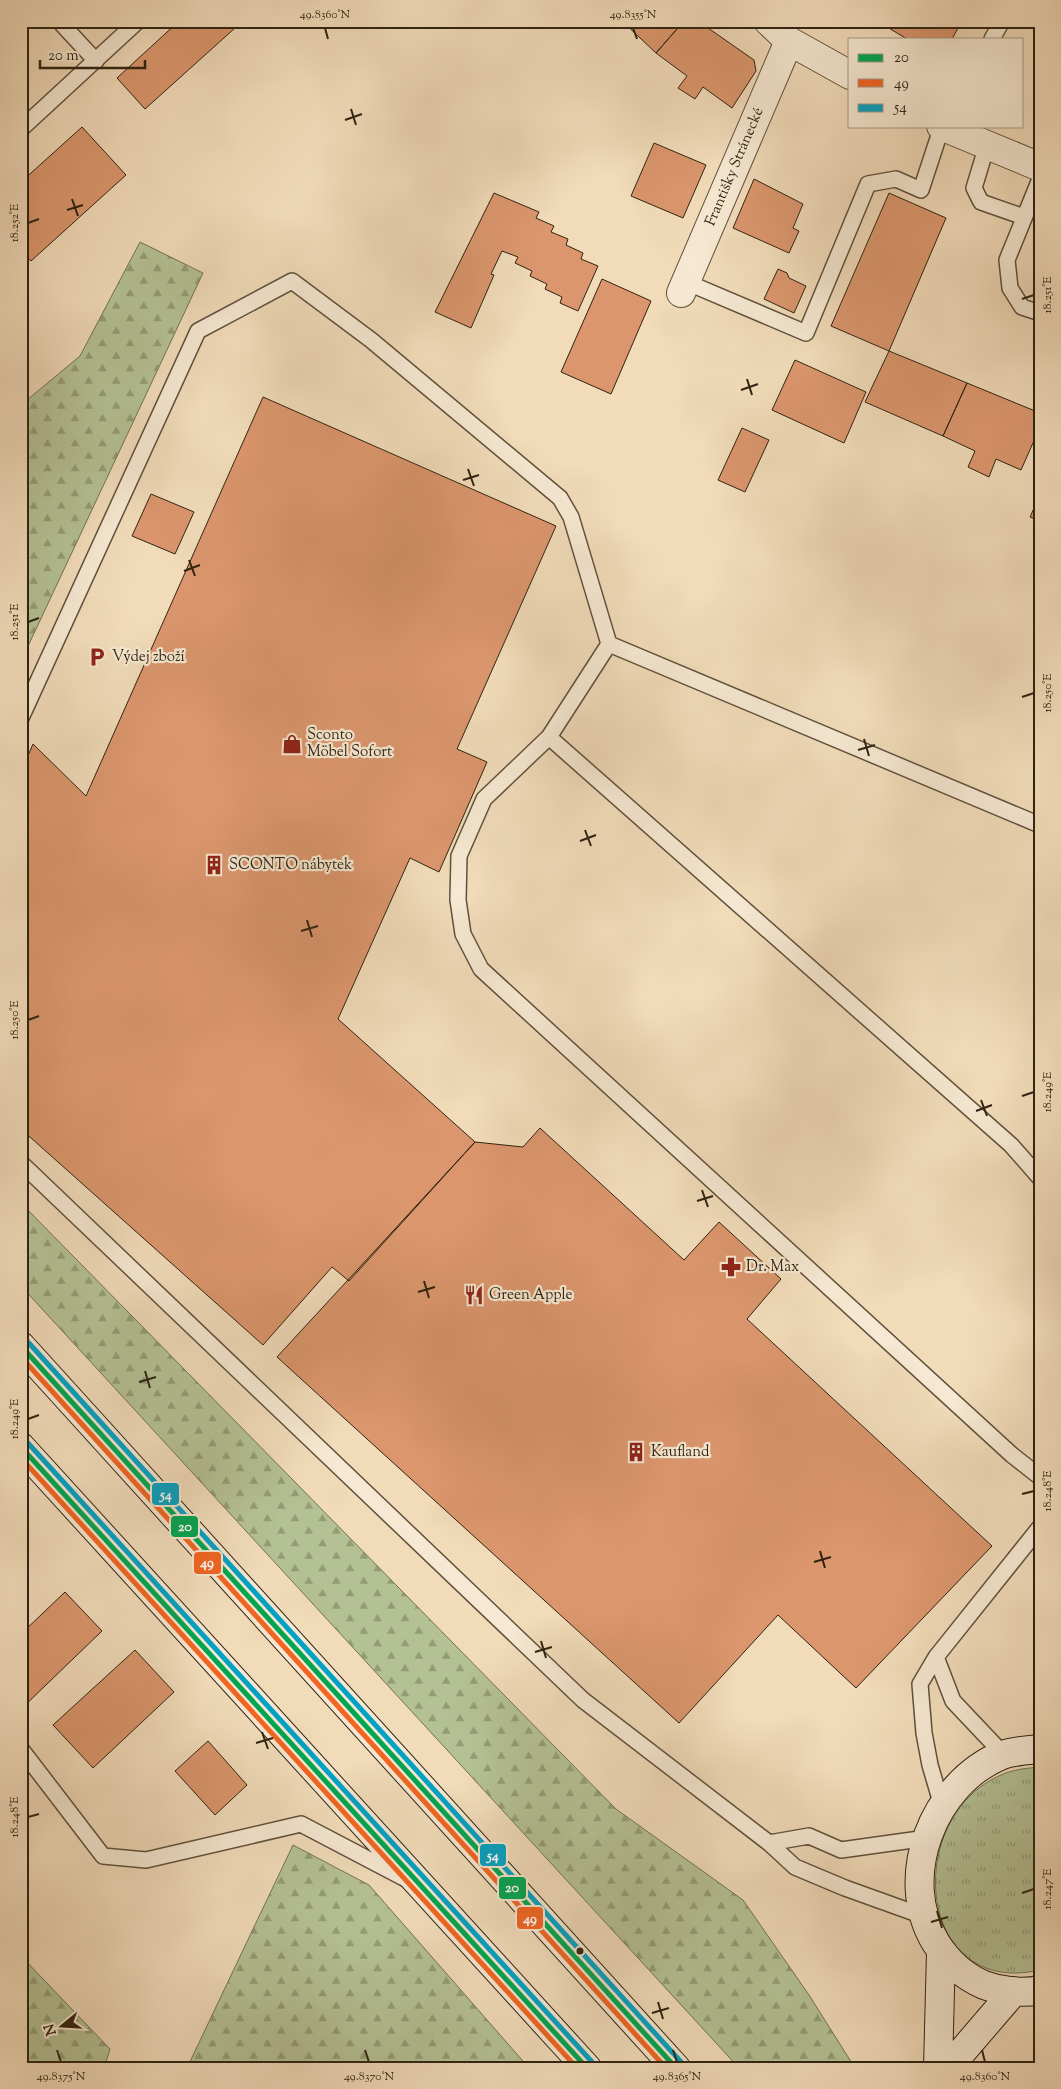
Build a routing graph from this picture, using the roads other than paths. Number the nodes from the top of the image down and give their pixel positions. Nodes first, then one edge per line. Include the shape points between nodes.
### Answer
1 (59, 21) edge
2 (138, 21) edge
3 (768, 21) edge
4 (1002, 21) edge
5 (993, 38) edge
6 (789, 41) junction
7 (96, 61) junction
8 (848, 74) edge
9 (941, 128) edge
10 (947, 128) edge
11 (21, 129) edge
12 (987, 145) junction
13 (1040, 167) edge
14 (1040, 179) edge
15 (1024, 217) junction
16 (684, 288) joint
17 (1040, 313) edge
18 (609, 644) junction
19 (21, 718) edge
20 (550, 737) junction
21 (1040, 825) edge
22 (21, 1163) edge
23 (1040, 1178) edge
24 (21, 1346) edge
25 (21, 1447) edge
26 (1040, 1477) edge
27 (1040, 1527) edge
28 (936, 1657) junction
29 (21, 1749) edge
30 (1040, 1749) edge
31 (1004, 1755) junction
32 (942, 1806) junction
33 (927, 1838) junction
34 (769, 1843) junction
35 (422, 1887) junction
36 (923, 1916) junction
37 (941, 1952) junction
38 (1027, 1990) edge
39 (587, 2068) edge
40 (676, 2068) edge
41 (938, 2068) edge
42 (948, 2068) edge

1 - 7 lane
2 - 7 lane
3 - 6 main road
4 - 5 lane
6 - 8 main road
6 - 16 main road, Františky Stránecké
7 - 11 lane
9 - 16 lane via 922,190 896,179 868,184 806,333
10 - 12 main road
12 - 13 main road
12 - 15 lane via 974,188 982,202
14 - 15 lane
15 - 17 lane via 1007,260 1010,288 1022,307
18 - 19 lane via 571,517 560,498 371,340 292,281 198,331
18 - 20 lane
18 - 21 lane
20 - 23 lane via 1011,1145
20 - 26 lane via 484,799 459,856 458,900 463,934 481,969
22 - 34 lane via 583,1700
24 - 40 main road
25 - 35 main road
27 - 28 lane
28 - 31 lane via 954,1701
28 - 32 lane via 920,1684 924,1734
29 - 35 lane via 103,1856 146,1860 301,1824
30 - 31 main road
31 - 32 main road via 968,1776
32 - 33 main road
33 - 34 lane via 841,1850 809,1836
33 - 36 main road via 919,1876
34 - 36 lane via 795,1867
35 - 39 main road
36 - 37 main road
37 - 38 main road via 955,1968 973,1980 992,1988
37 - 41 main road
38 - 42 main road

